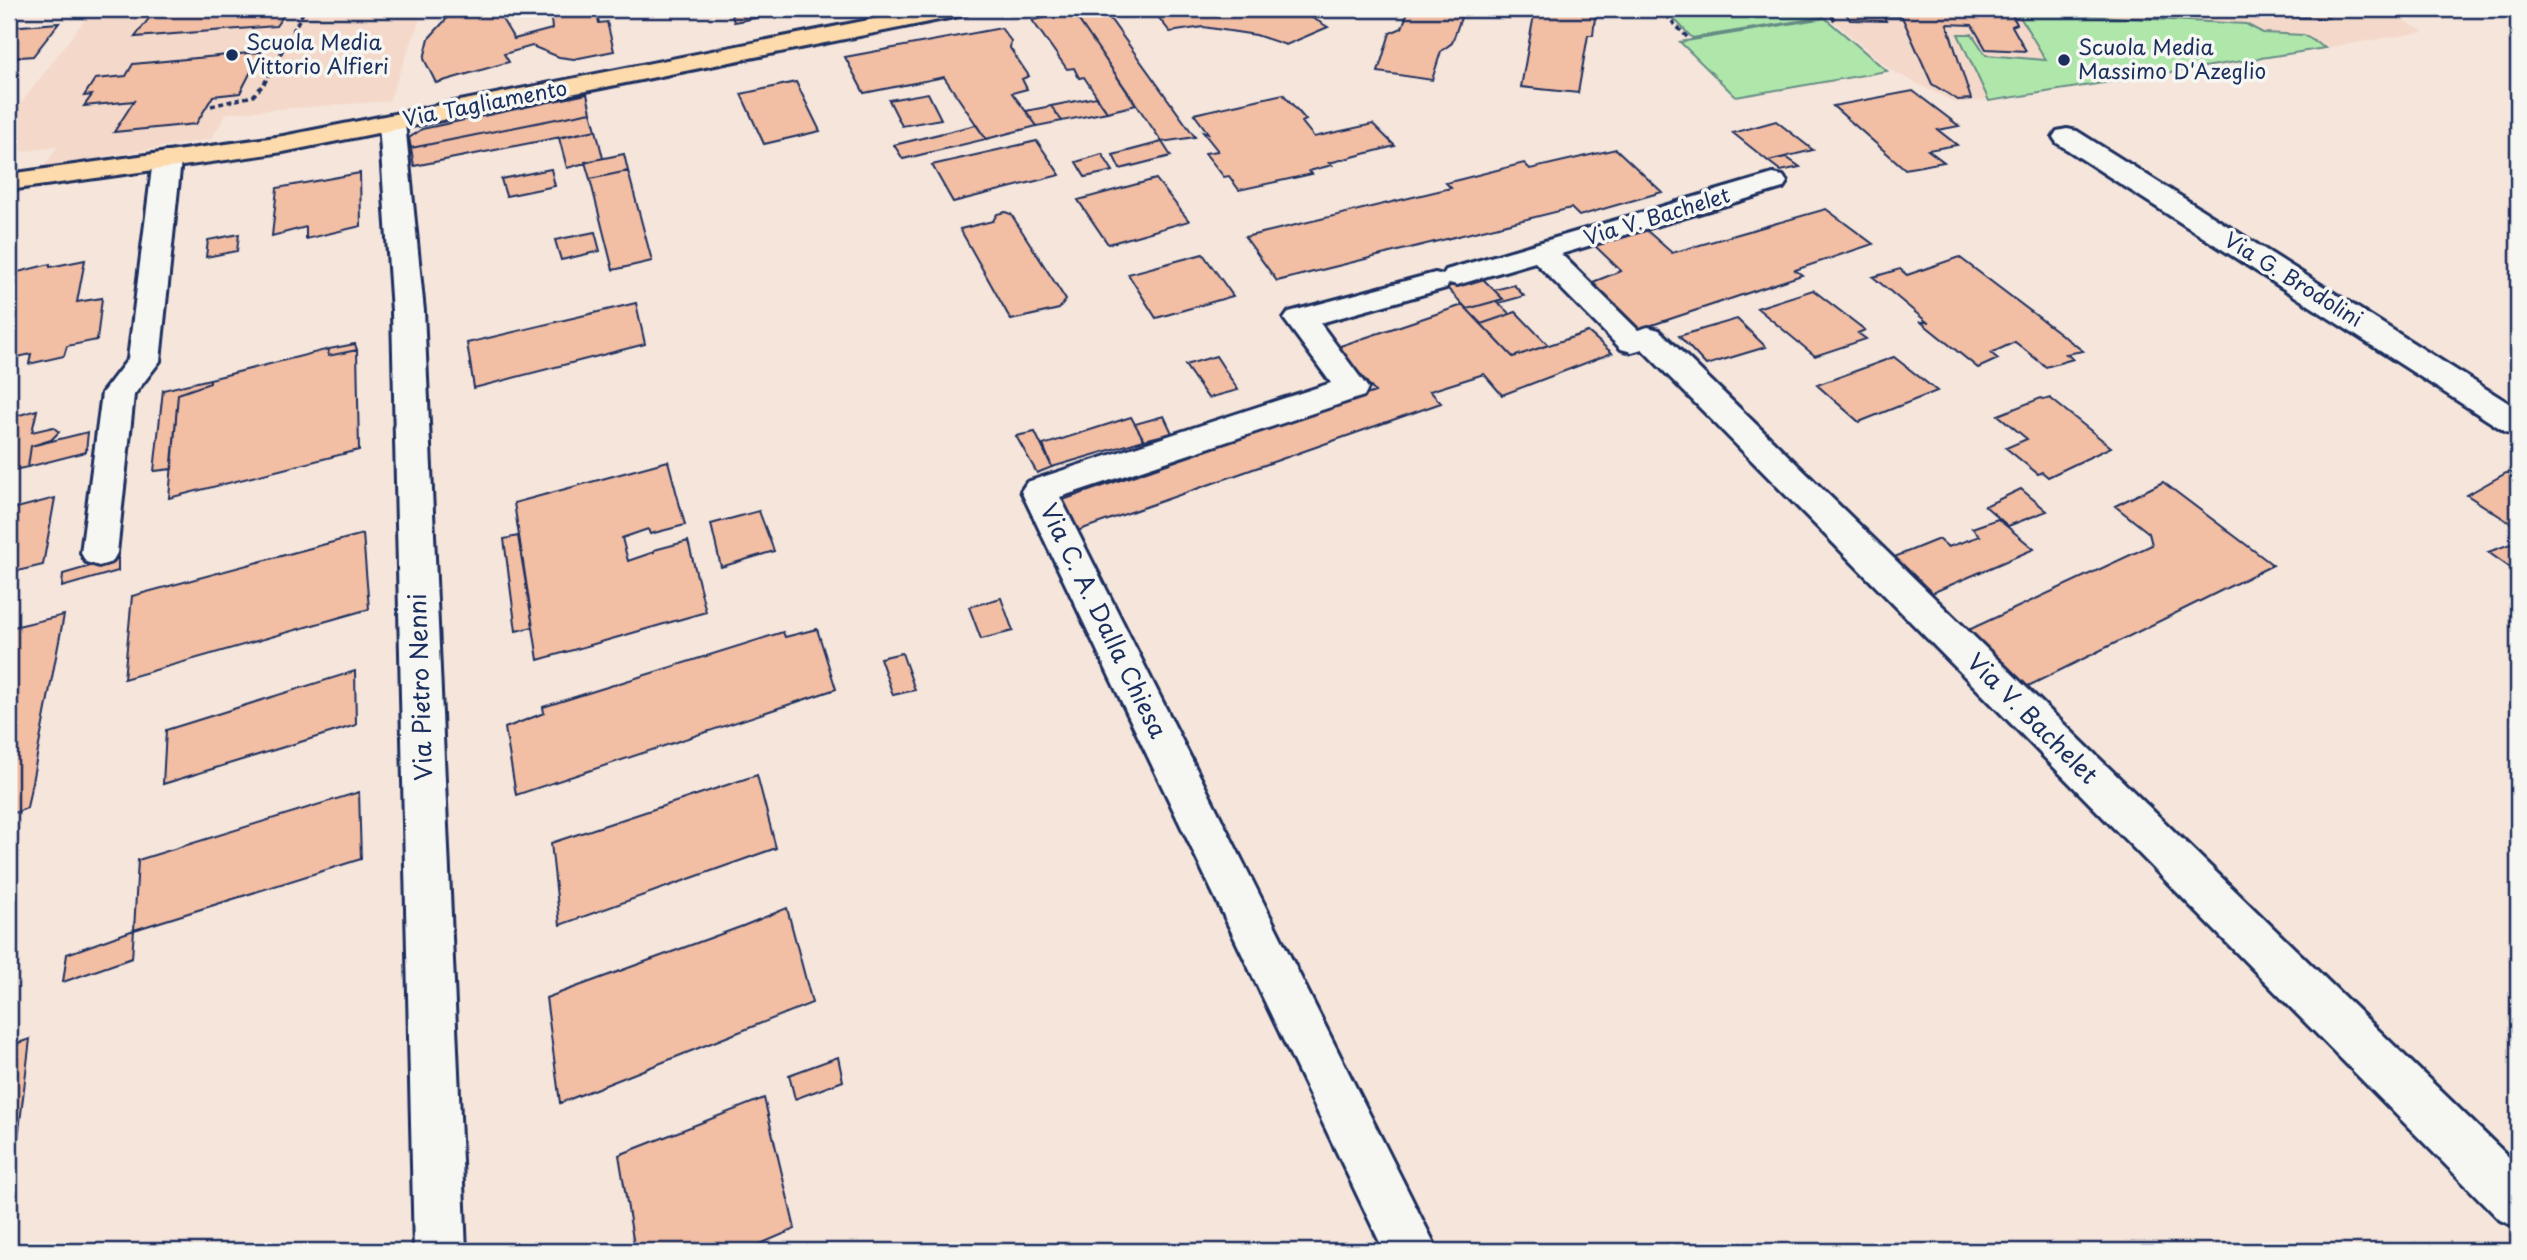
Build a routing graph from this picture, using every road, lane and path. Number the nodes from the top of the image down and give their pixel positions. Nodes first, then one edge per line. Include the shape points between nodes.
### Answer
1 (305, 9) edge
2 (959, 9) edge
3 (1660, 9) edge
4 (1827, 9) edge
5 (1835, 21) dead end
6 (1688, 38) dead end
7 (211, 106) dead end
8 (392, 123) junction
9 (2067, 137) dead end
10 (167, 160) junction
11 (9, 182) edge
12 (1773, 182) dead end
13 (1541, 251) junction
14 (1446, 279) joint
15 (2518, 424) edge
16 (99, 554) dead end
17 (2518, 1202) edge
18 (440, 1251) edge
19 (1412, 1251) edge

1 - 7 path via 253,96
2 - 8 main road, Via Tagliamento
3 - 6 path
4 - 5 path
8 - 10 main road, Via Tagliamento
8 - 18 street, Via Pietro Nenni via 408,311
9 - 15 street, Via G. Brodolini
10 - 11 main road, Via Tagliamento
10 - 16 street via 144,361 118,393
12 - 13 street, Via V. Bachelet
13 - 14 street, Via V. Bachelet
13 - 17 street, Via V. Bachelet via 1632,342 1648,337
14 - 19 street, Via C. A. Dalla Chiesa via 1300,319 1352,388 1039,491

